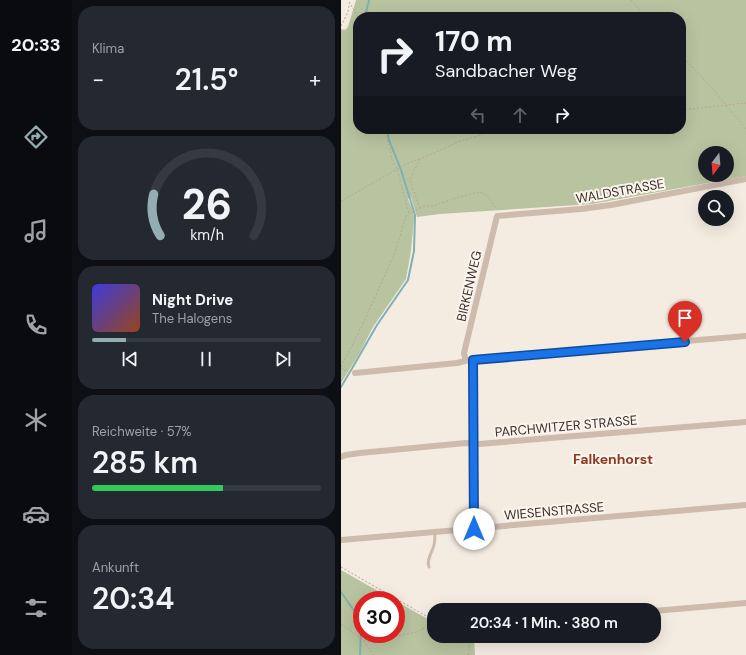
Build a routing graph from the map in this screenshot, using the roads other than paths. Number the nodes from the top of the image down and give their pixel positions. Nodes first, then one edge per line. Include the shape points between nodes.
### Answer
1 (746, 179) edge
2 (497, 216) joint
3 (746, 336) edge
4 (473, 360) junction
5 (466, 361) junction
6 (352, 373) road end
7 (746, 422) edge
8 (474, 443) junction
9 (341, 457) edge
10 (746, 505) edge
11 (474, 529) junction
12 (435, 532) junction
13 (341, 540) edge
14 (429, 567) dead end
15 (746, 603) edge
16 (661, 610) edge

1 - 2 street, WALDSTRASSE via 611,205
2 - 5 street, BIRKENWEG via 464,353
3 - 4 street
4 - 5 street
4 - 8 street
5 - 6 street
7 - 8 street, PARCHWITZER STRASSE
8 - 9 street, PARCHWITZER STRASSE
8 - 11 street
10 - 11 street, WIESENSTRASSE
11 - 12 street, WIESENSTRASSE
12 - 13 street, WIESENSTRASSE
12 - 14 lane via 434,545 428,560
15 - 16 street

